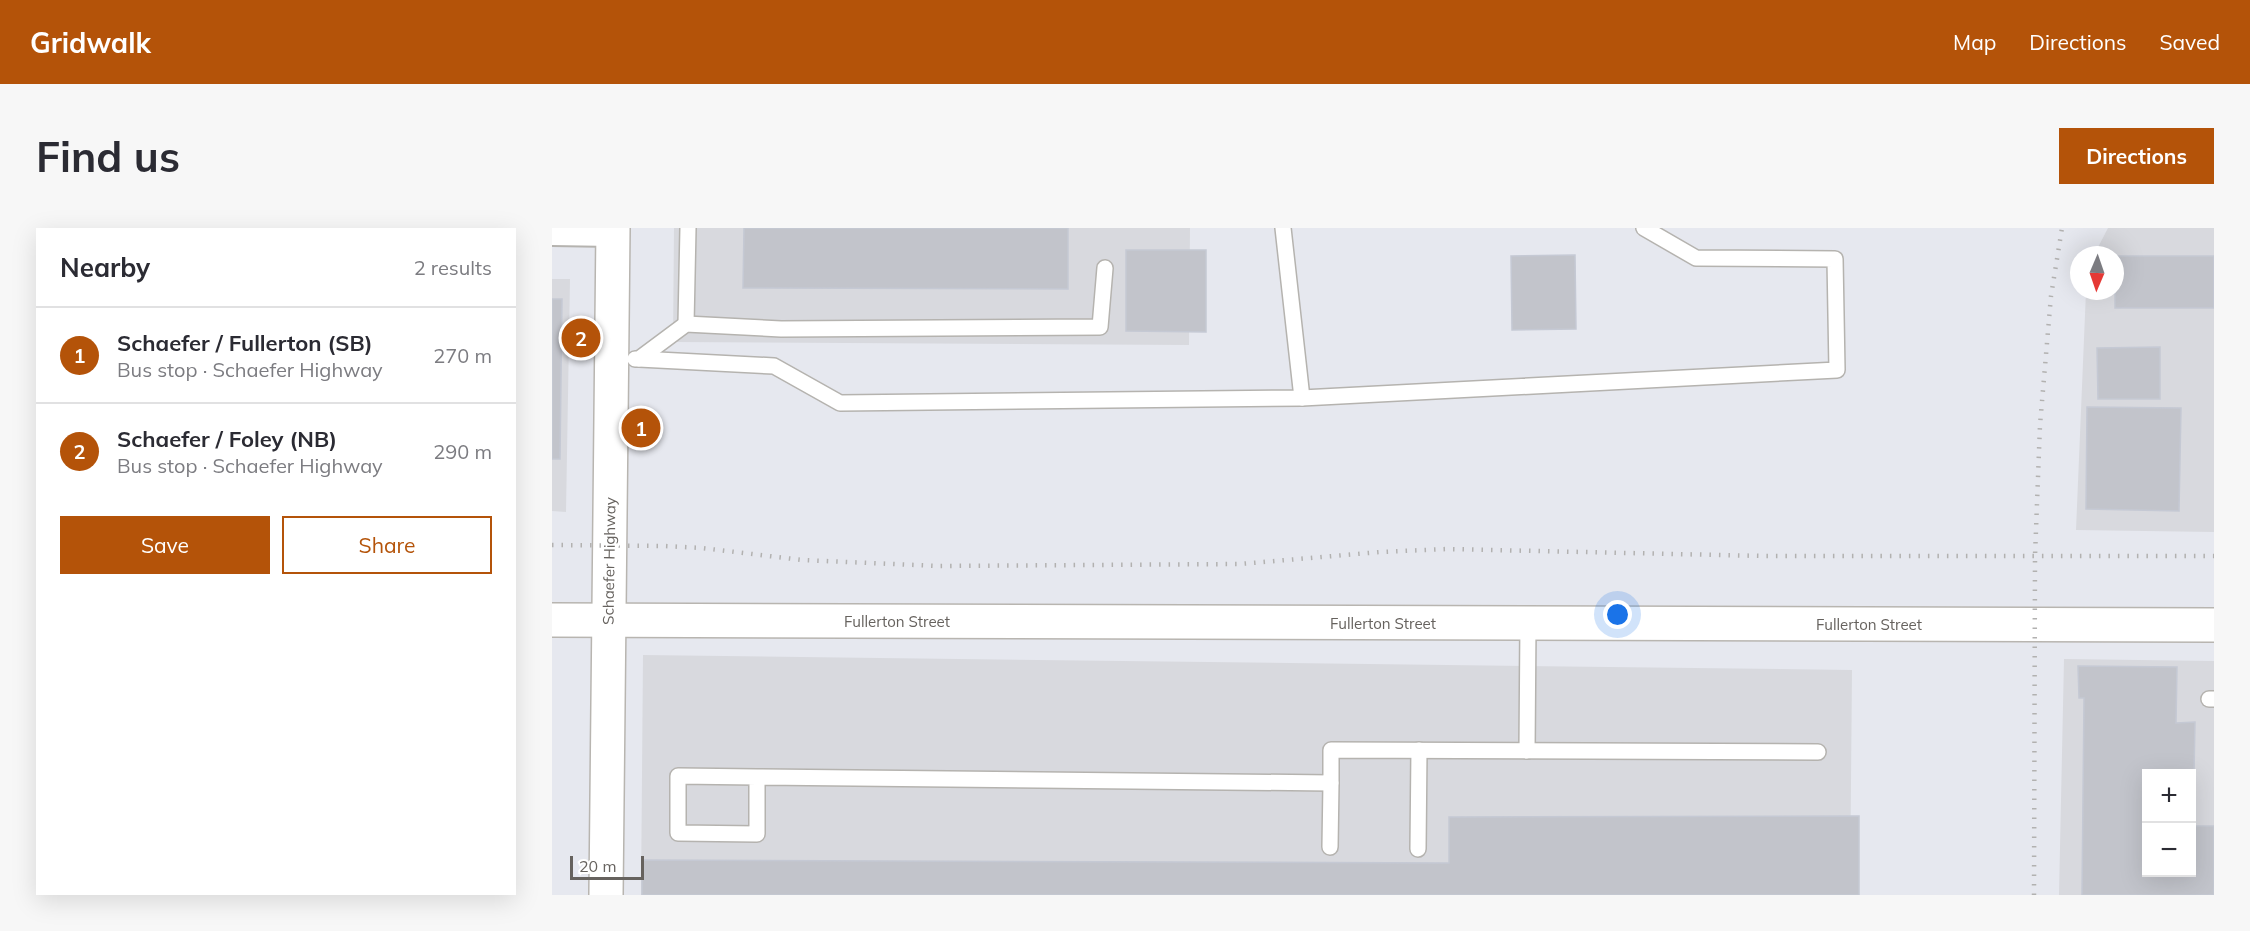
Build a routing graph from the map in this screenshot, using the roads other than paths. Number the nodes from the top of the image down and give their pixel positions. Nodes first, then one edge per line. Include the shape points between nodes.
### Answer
1 (688, 228) edge
2 (1283, 228) edge
3 (1644, 228) edge
4 (613, 230) edge
5 (552, 231) edge
6 (1105, 268) dead end
7 (686, 324) junction
8 (625, 360) junction
9 (1302, 398) junction
10 (552, 620) edge
11 (608, 620) junction
12 (1528, 623) junction
13 (2214, 625) edge
14 (1419, 750) junction
15 (1527, 751) junction
16 (1818, 752) dead end
17 (757, 777) junction
18 (1331, 783) junction
19 (1330, 847) dead end
20 (1418, 849) dead end
21 (606, 895) edge

1 - 7 lane
2 - 9 lane
3 - 9 lane via 1696,258 1835,259 1838,370
4 - 5 street
4 - 8 street, Schaefer Highway
6 - 7 lane via 1100,327 781,329
7 - 8 lane
8 - 9 lane via 774,366 840,403
8 - 11 street, Schaefer Highway
10 - 11 street, Fullerton Street
11 - 12 street, Fullerton Street
11 - 21 street, Schaefer Highway
12 - 13 street, Fullerton Street
12 - 15 lane
14 - 15 lane
14 - 18 lane via 1331,750
14 - 20 lane
15 - 16 lane
17 - 17 lane via 678,776 678,833 757,834
17 - 18 lane
18 - 19 lane

